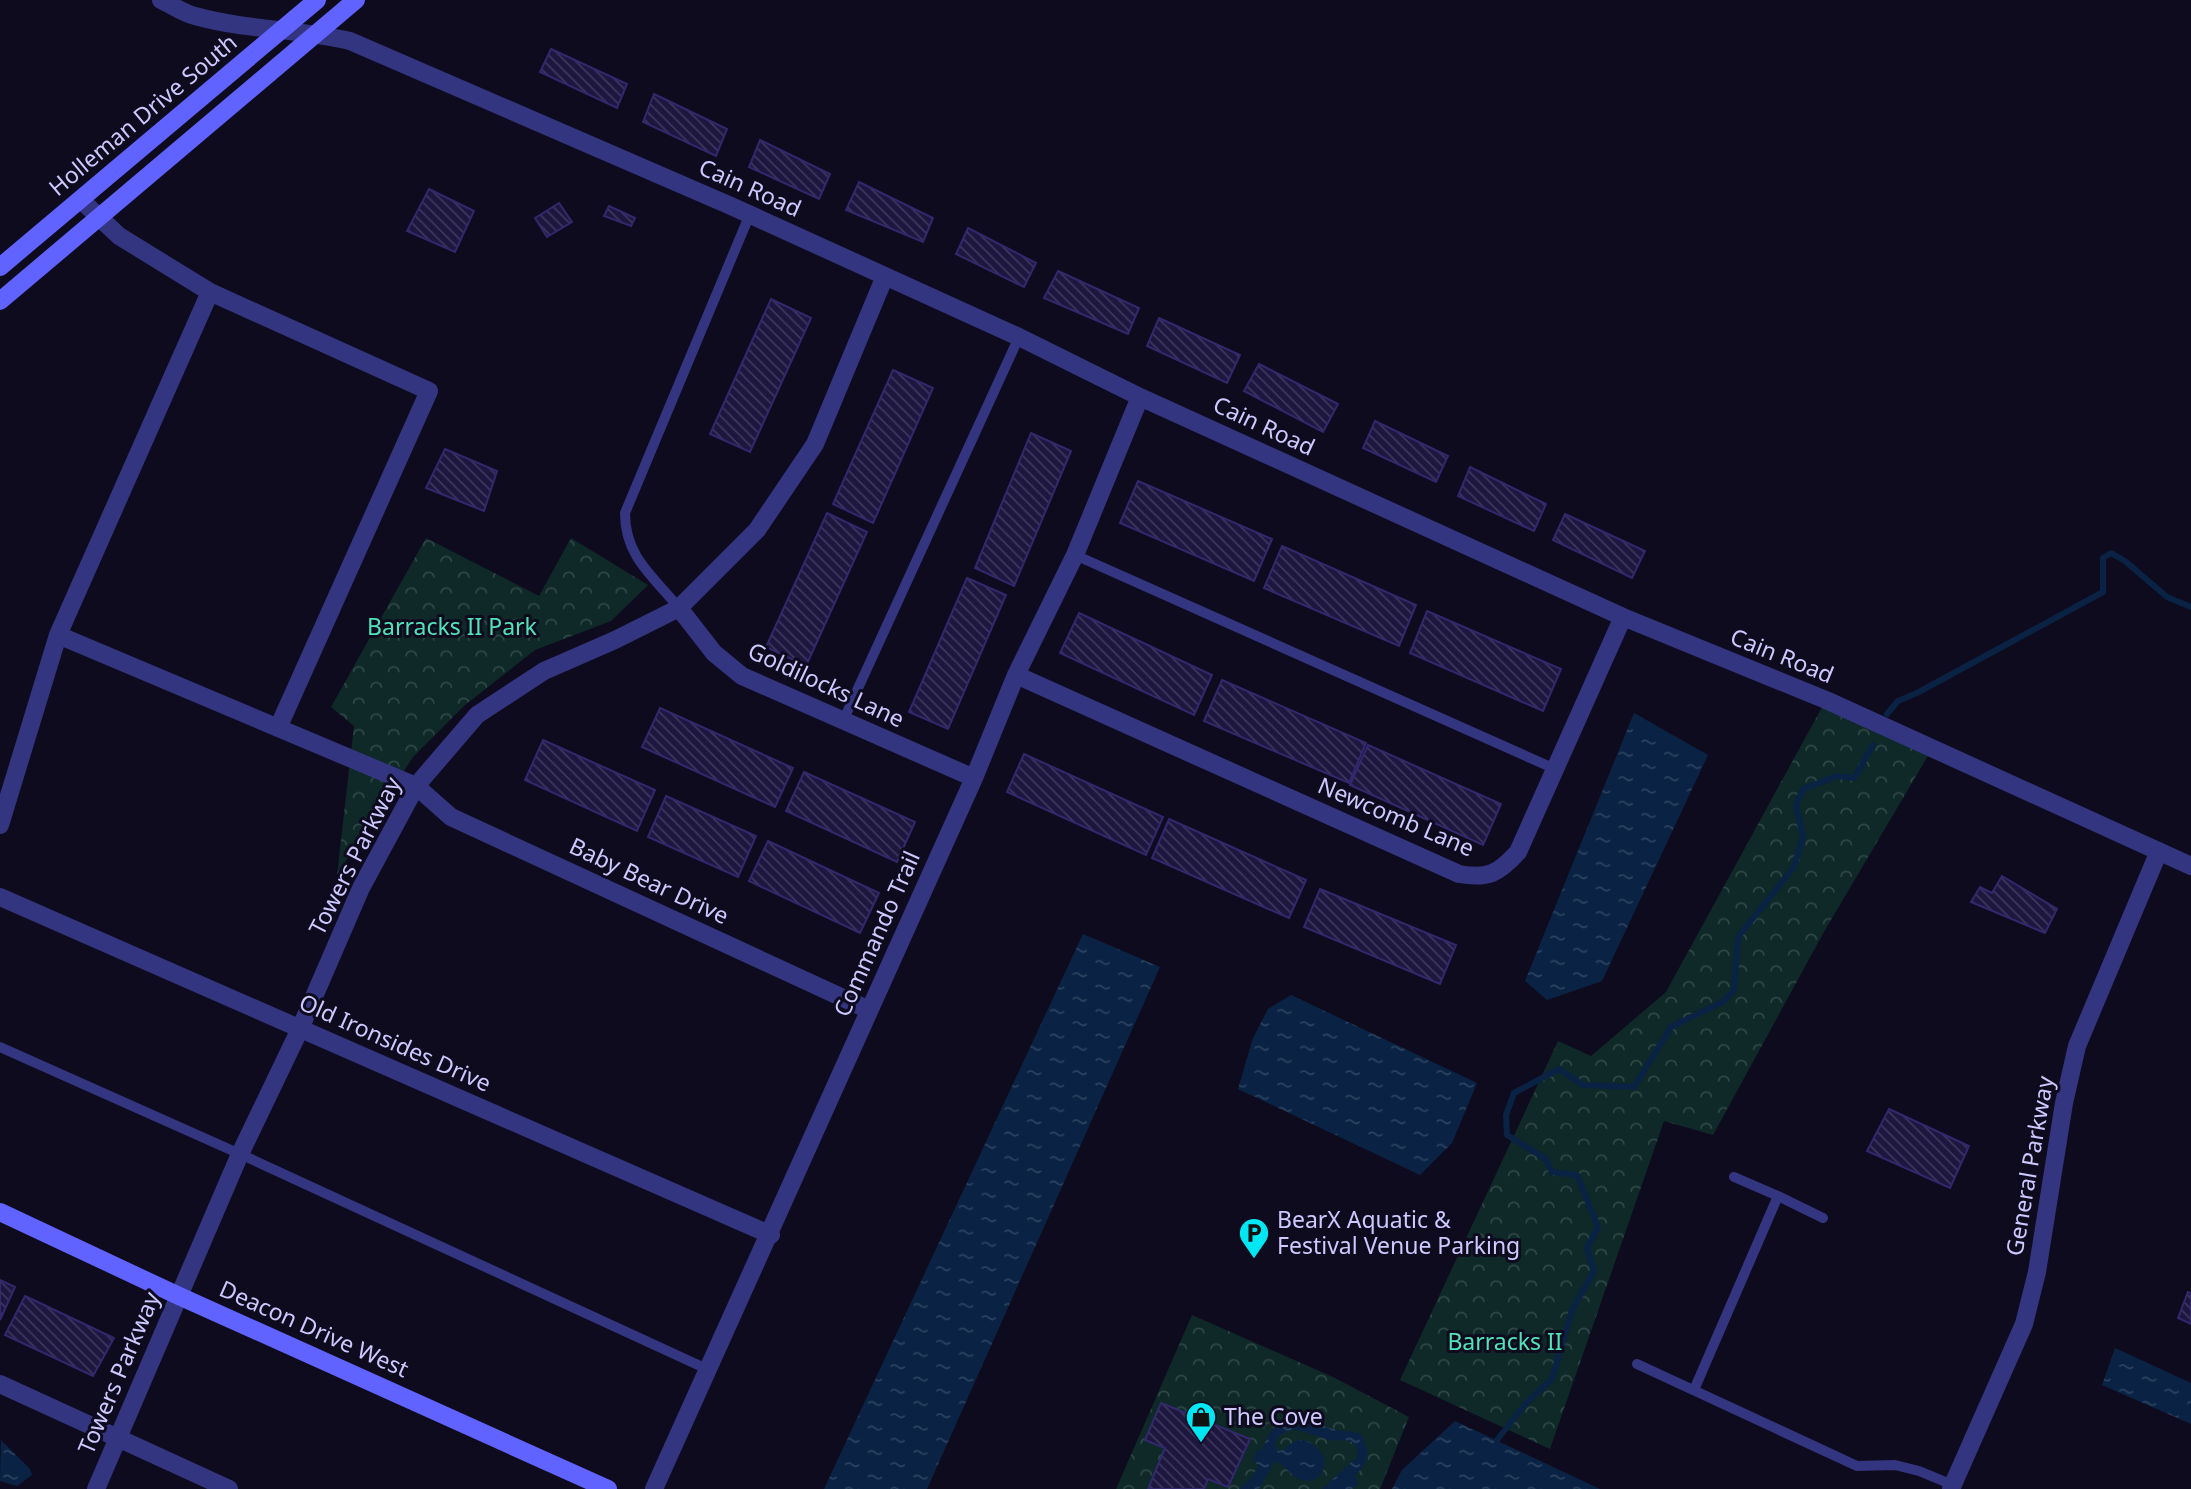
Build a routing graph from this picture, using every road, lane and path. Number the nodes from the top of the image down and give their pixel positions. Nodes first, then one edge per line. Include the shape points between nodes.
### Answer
1 (160, 0) edge
2 (317, 0) edge
3 (356, 0) edge
4 (283, 29) junction
5 (317, 33) junction
6 (81, 200) junction
7 (750, 214) junction
8 (99, 218) junction
9 (0, 267) edge
10 (885, 276) junction
11 (210, 292) junction
12 (0, 301) edge
13 (1018, 337) junction
14 (1140, 397) junction
15 (1075, 555) junction
16 (679, 608) junction
17 (1623, 617) junction
18 (58, 635) junction
19 (1016, 675) junction
20 (843, 721) junction
21 (278, 728) junction
22 (1555, 769) junction
23 (974, 778) junction
24 (416, 786) junction
25 (0, 825) edge
26 (2159, 851) junction
27 (2191, 866) edge
28 (0, 897) edge
29 (869, 1010) junction
30 (300, 1029) junction
31 (0, 1047) edge
32 (240, 1154) junction
33 (1734, 1177) dead end
34 (1778, 1196) junction
35 (0, 1212) edge
36 (1823, 1217) dead end
37 (771, 1235) junction
38 (180, 1296) junction
39 (1637, 1364) dead end
40 (709, 1370) junction
41 (0, 1384) edge
42 (1694, 1390) junction
43 (118, 1439) junction
44 (1955, 1488) edge
45 (96, 1489) edge
46 (229, 1489) edge
47 (608, 1489) edge
48 (654, 1489) edge

1 - 4 street, Cain Road via 192,16
2 - 4 street, Holleman Drive South
3 - 5 street
4 - 5 street, Cain Road
4 - 6 street, Holleman Drive South
5 - 7 street, Cain Road via 350,41
5 - 8 street
6 - 8 street
6 - 9 street, Holleman Drive South
7 - 10 street, Cain Road
7 - 16 lane via 625,513 625,533 633,553
8 - 11 street via 119,236
8 - 12 street
10 - 13 street, Cain Road
10 - 16 street, Towers Parkway via 815,444 757,530
11 - 18 street
11 - 21 street via 429,391
13 - 14 street, Cain Road
13 - 20 lane
14 - 15 street, Commando Trail
14 - 17 street, Cain Road
15 - 19 street, Commando Trail
15 - 22 lane
16 - 20 street, Goldilocks Lane via 727,666
16 - 24 street, Towers Parkway via 544,671 477,715
17 - 22 street, Newcomb Lane
17 - 26 street, Cain Road via 1826,700
18 - 21 street, Baby Bear Drive
18 - 25 street
19 - 22 street, Newcomb Lane via 1459,874 1475,877 1492,875 1518,852
19 - 23 street, Commando Trail
20 - 23 street, Goldilocks Lane
21 - 24 street, Baby Bear Drive
23 - 29 street, Commando Trail
24 - 29 street, Baby Bear Drive via 451,817
24 - 30 street, Towers Parkway via 361,888
26 - 27 street, Cain Road
26 - 44 street, General Parkway via 2077,1046 2024,1324
28 - 30 street, Old Ironsides Drive
29 - 37 street, Commando Trail
30 - 32 street, Towers Parkway
30 - 37 street, Old Ironsides Drive
31 - 32 lane
32 - 38 street, Towers Parkway
32 - 40 lane
33 - 34 lane
34 - 36 lane
34 - 42 lane
35 - 38 street, Deacon Drive West
37 - 40 street, Commando Trail
38 - 43 street, Towers Parkway
38 - 47 street, Deacon Drive West
39 - 42 lane
40 - 48 street, Commando Trail
41 - 43 street
42 - 44 lane via 1857,1466 1895,1465
43 - 45 street, Towers Parkway
43 - 46 street

